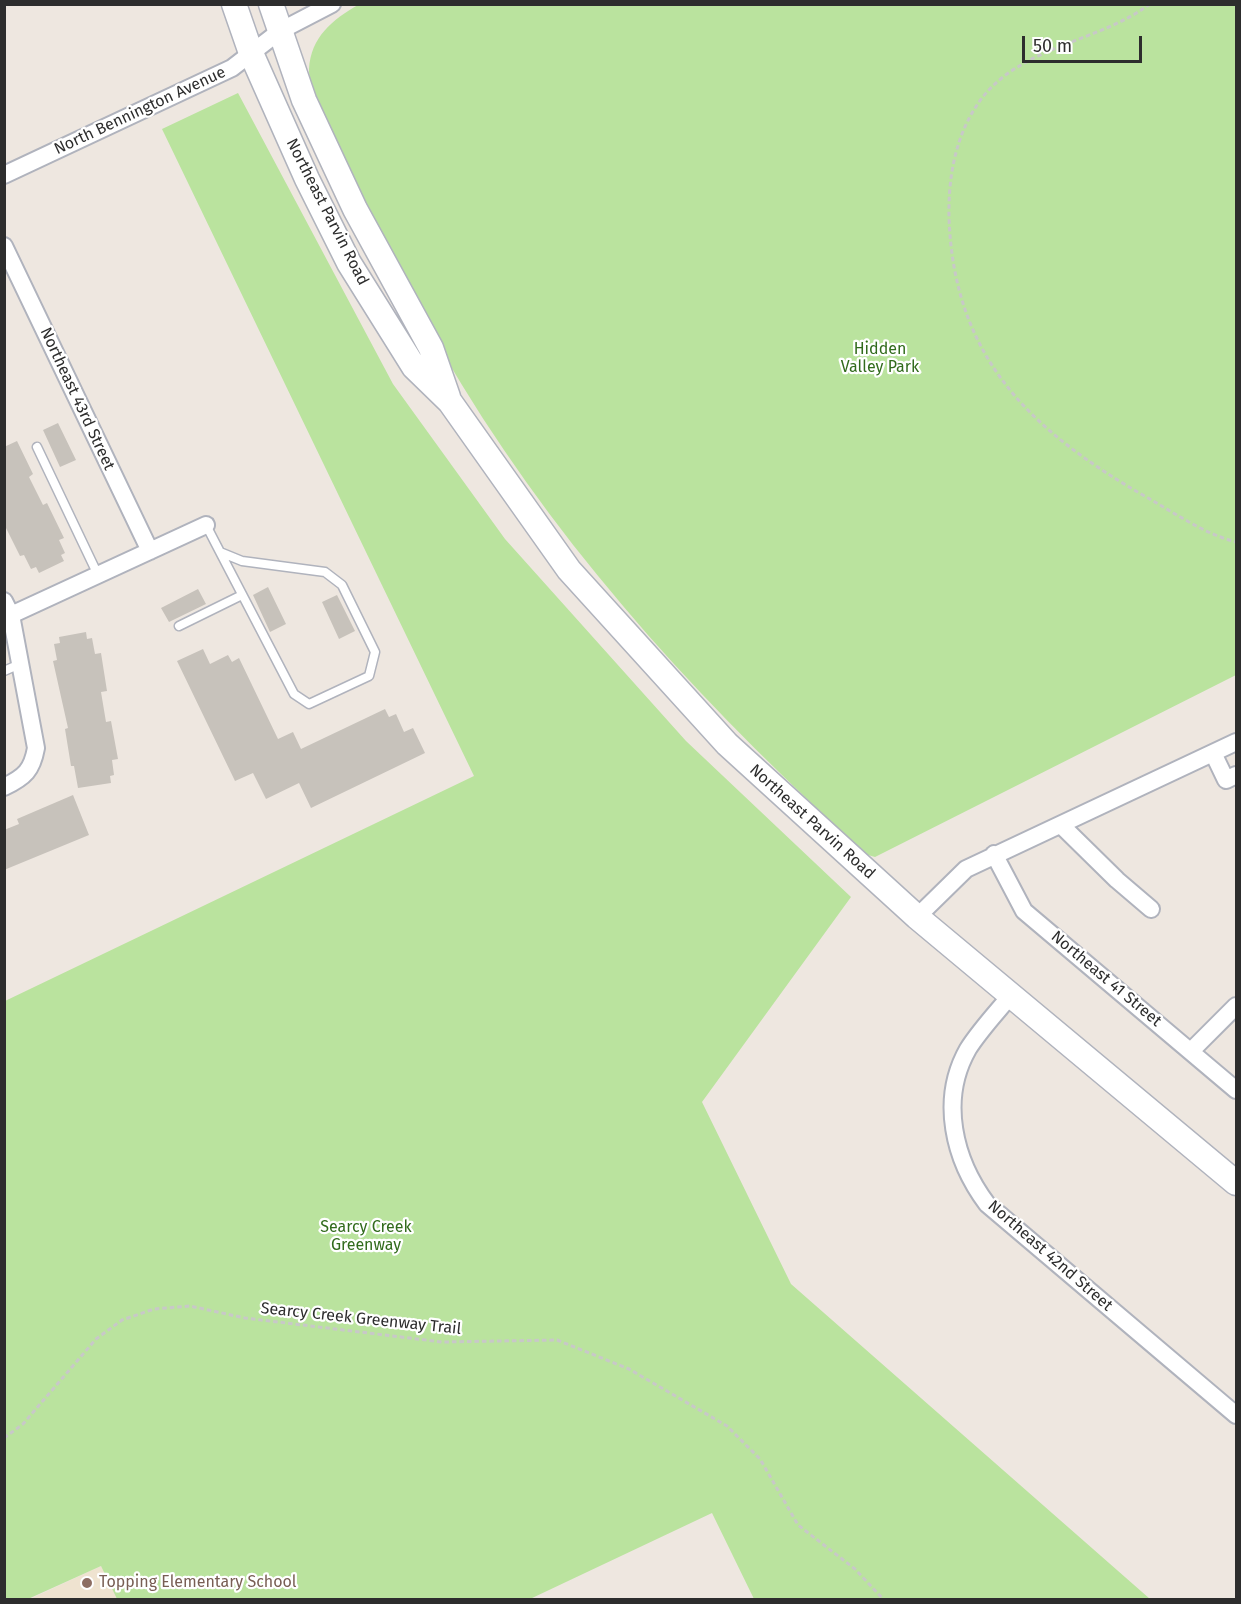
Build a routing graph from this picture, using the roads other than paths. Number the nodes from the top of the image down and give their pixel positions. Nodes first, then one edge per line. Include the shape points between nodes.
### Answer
1 (234, 4) edge
2 (271, 4) edge
3 (332, 4) edge
4 (280, 31) junction
5 (251, 53) junction
6 (4, 175) edge
7 (4, 246) edge
8 (450, 402) junction
9 (37, 447) dead end
10 (206, 525) joint
11 (150, 551) junction
12 (220, 552) junction
13 (98, 575) junction
14 (242, 595) junction
15 (8, 608) edge
16 (180, 626) dead end
17 (20, 664) junction
18 (4, 671) edge
19 (1236, 742) edge
20 (1213, 753) junction
21 (1236, 775) edge
22 (4, 786) edge
23 (1061, 825) junction
24 (994, 854) junction
25 (1151, 909) dead end
26 (917, 917) junction
27 (1011, 995) junction
28 (1236, 1006) edge
29 (1191, 1051) junction
30 (1236, 1090) edge
31 (1236, 1183) edge
32 (1236, 1415) edge

1 - 5 main road, Northeast Parvin Road
2 - 4 main road, Northeast Parvin Road
3 - 4 street, North Bennington Avenue
4 - 5 street, North Bennington Avenue
4 - 8 main road, Northeast Parvin Road via 304,100 355,209 431,348
5 - 6 street, North Bennington Avenue via 232,68
5 - 8 main road, Northeast Parvin Road via 349,263 414,367
7 - 11 street, Northeast 43rd Street
8 - 26 main road, Northeast Parvin Road via 569,570 727,744
9 - 13 lane
10 - 11 street
10 - 12 lane
11 - 13 street
12 - 14 lane
12 - 14 lane via 242,561 325,572 342,585 375,652 369,676 309,704 294,694
13 - 15 street
14 - 16 lane
15 - 17 street
17 - 18 lane
17 - 22 street via 36,748 33,766 23,778
19 - 20 street
20 - 21 street via 1226,780
20 - 23 street
23 - 24 street
23 - 25 street
24 - 26 street via 966,869
24 - 29 street, Northeast 41 Street via 1024,911
26 - 27 main road, Northeast Parvin Road
27 - 31 main road, Northeast Parvin Road
27 - 32 street, Northeast 42nd Street via 969,1048 958,1071 952,1110 955,1136 960,1159 973,1185 987,1204
28 - 29 street
29 - 30 street, Northeast 41 Street

